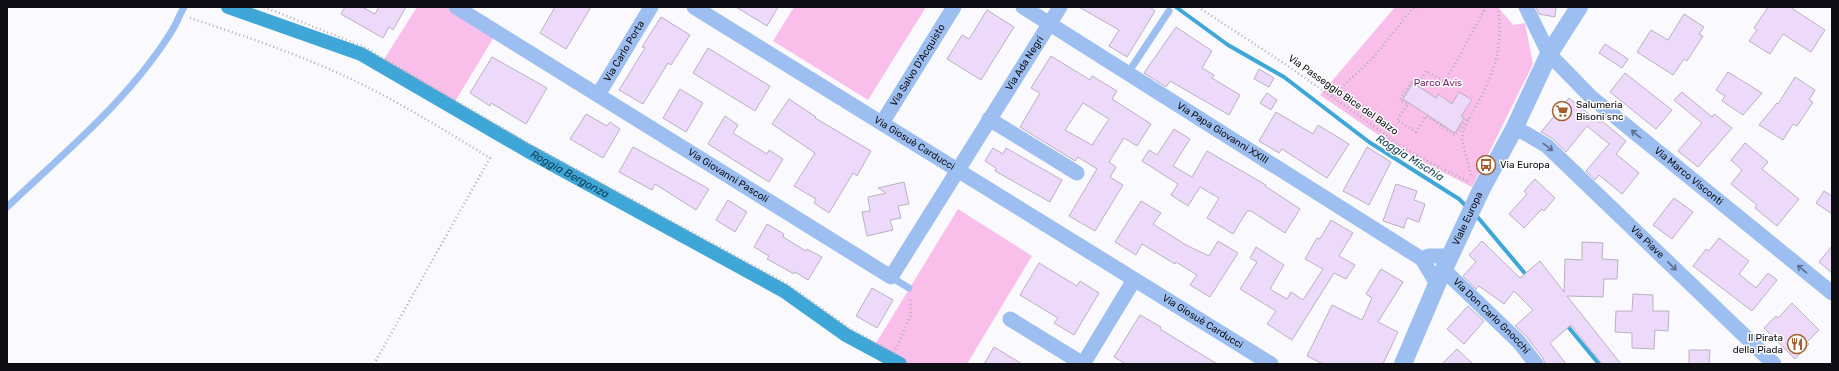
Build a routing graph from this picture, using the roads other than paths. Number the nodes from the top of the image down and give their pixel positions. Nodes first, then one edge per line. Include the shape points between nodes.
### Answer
1 (184, 7) edge
2 (456, 7) edge
3 (651, 7) edge
4 (694, 7) edge
5 (954, 7) edge
6 (1023, 7) edge
7 (1060, 7) edge
8 (1526, 7) edge
9 (1579, 7) edge
10 (1169, 11) dead end
11 (1049, 23) junction
12 (1549, 54) junction
13 (1128, 73) junction
14 (598, 95) junction
15 (989, 119) junction
16 (882, 123) junction
17 (1514, 129) junction
18 (957, 170) junction
19 (1077, 173) dead end
20 (7, 207) edge
21 (1422, 259) junction
22 (1444, 270) junction
23 (892, 278) junction
24 (1134, 280) junction
25 (909, 288) road end
26 (1832, 293) edge
27 (1010, 319) dead end
28 (1083, 364) edge
29 (1271, 364) edge
30 (1403, 364) edge
31 (1536, 364) edge
32 (1774, 364) edge

1 - 20 lane via 148,65 116,102
2 - 14 street, Via Giovanni Pascoli
3 - 14 street, Via Carlo Porta
4 - 16 street, Via Giosuè Carducci
5 - 16 street, Via Salvo D'Acquisto
6 - 11 street, Via Papa Giovanni XXIII
7 - 11 street, Via Ada Negri
8 - 12 street, Via Marco Visconti
9 - 12 street, Viale Europa
10 - 13 lane
11 - 13 street, Via Papa Giovanni XXIII
11 - 15 street, Via Ada Negri
12 - 17 street, Viale Europa
26 -> 12 street, Via Marco Visconti via 1591,97
13 - 21 street, Via Papa Giovanni XXIII
14 - 23 street, Via Giovanni Pascoli
15 - 18 street, Via Ada Negri
15 - 19 street
16 - 18 street, Via Giosuè Carducci
17 - 22 street, Viale Europa
17 -> 32 street, Via Piave via 1547,146
18 - 23 street
18 - 24 street, Via Giosuè Carducci
21 - 22 street, Via Don Carlo Gnocchi
21 - 22 street via 1429,256
22 - 30 street, Viale Europa
22 - 31 street, Via Don Carlo Gnocchi via 1519,342
23 - 25 lane
24 - 28 street
24 - 29 street, Via Giosuè Carducci
27 - 28 street

